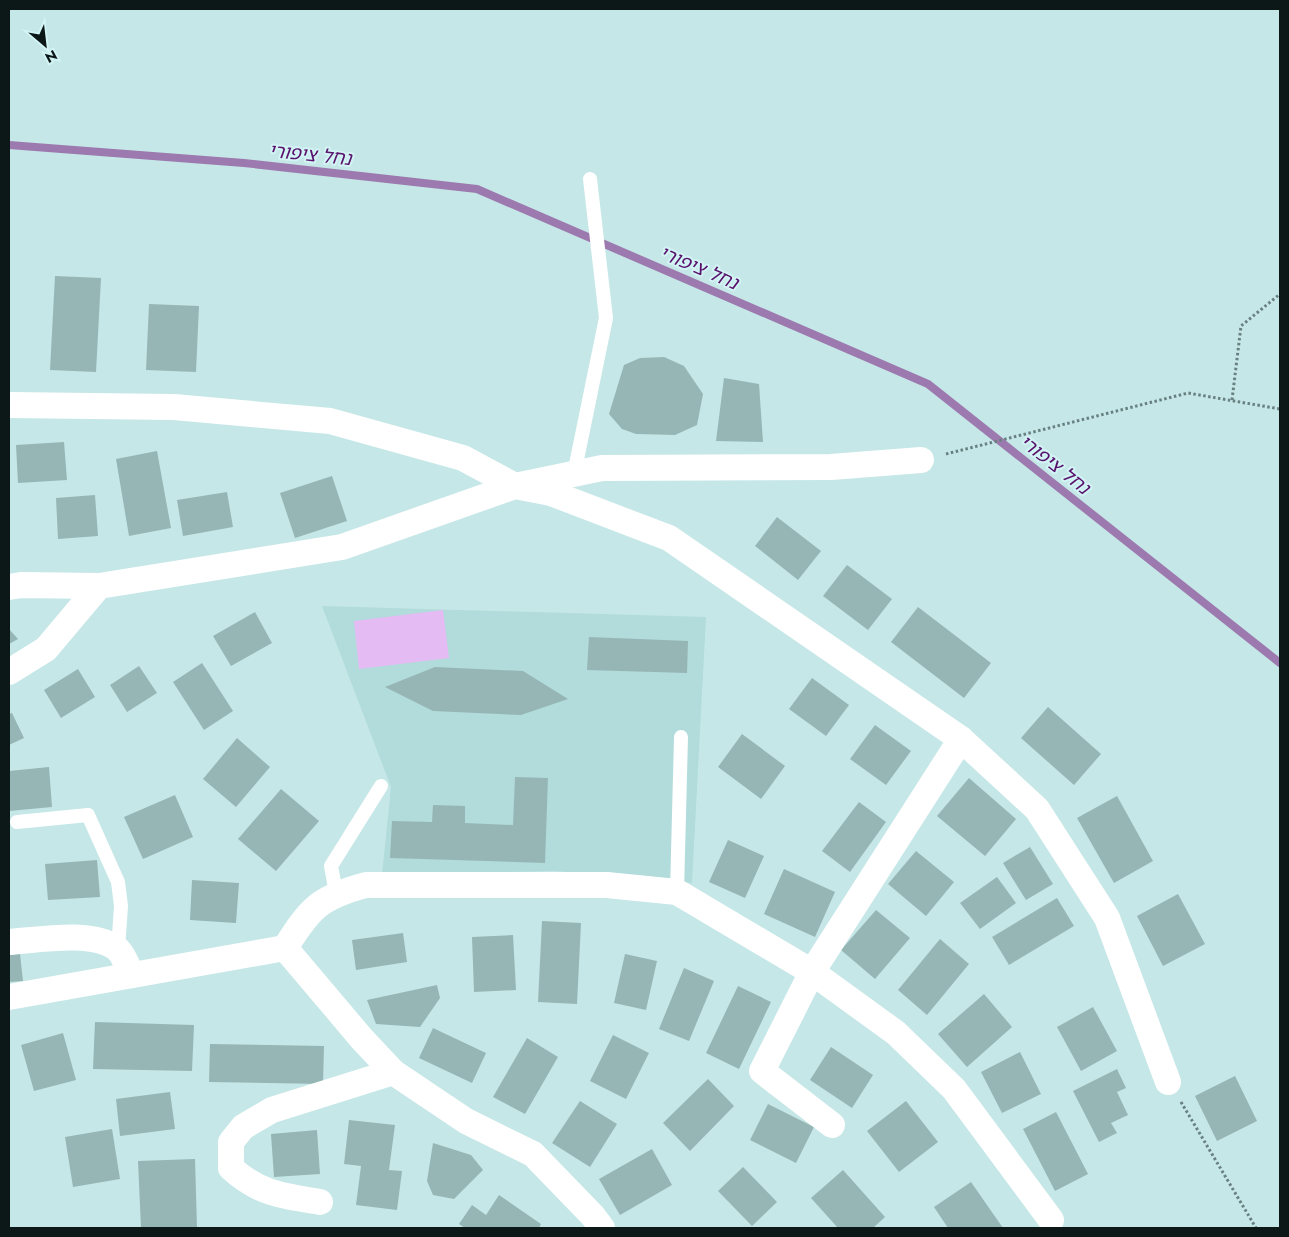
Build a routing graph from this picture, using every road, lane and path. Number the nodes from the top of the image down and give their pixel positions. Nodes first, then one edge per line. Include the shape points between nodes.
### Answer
1 (590, 179) dead end
2 (1280, 294) edge
3 (1232, 400) junction
4 (9, 406) edge
5 (1280, 409) edge
6 (921, 460) joint
7 (574, 474) junction
8 (515, 486) junction
9 (99, 586) junction
10 (9, 588) edge
11 (9, 672) edge
12 (681, 736) dead end
13 (961, 739) junction
14 (381, 786) dead end
15 (17, 822) dead end
16 (677, 892) junction
17 (336, 893) junction
18 (9, 942) edge
19 (285, 948) junction
20 (118, 949) junction
21 (812, 972) junction
22 (132, 975) junction
23 (9, 997) edge
24 (393, 1072) junction
25 (1168, 1082) joint
26 (832, 1125) dead end
27 (320, 1202) dead end
28 (1051, 1220) dead end
29 (602, 1228) edge
30 (1256, 1228) edge

1 - 7 lane via 606,318
2 - 3 path via 1241,326
3 - 5 path
3 - 6 path via 1188,392
4 - 8 street via 174,407 330,421 463,458
6 - 7 street via 831,467 602,468
7 - 8 street
8 - 9 street via 342,547
8 - 13 street via 551,493 669,538
9 - 10 street via 21,585
9 - 11 street via 46,648
12 - 16 lane
13 - 21 street
13 - 25 street via 1037,809 1107,918
14 - 17 lane via 331,866
15 - 20 lane via 88,815 118,882 121,906
16 - 17 street via 607,885 435,884 366,885
16 - 21 street
17 - 19 street via 316,906
18 - 20 street via 94,938
19 - 22 street
19 - 24 street
20 - 22 street
21 - 26 street via 762,1071
21 - 28 street via 896,1033 954,1089
22 - 23 street
24 - 27 street via 272,1110 243,1127 231,1142 231,1168 246,1182 278,1196
24 - 29 street via 466,1122 533,1154
25 - 30 path

